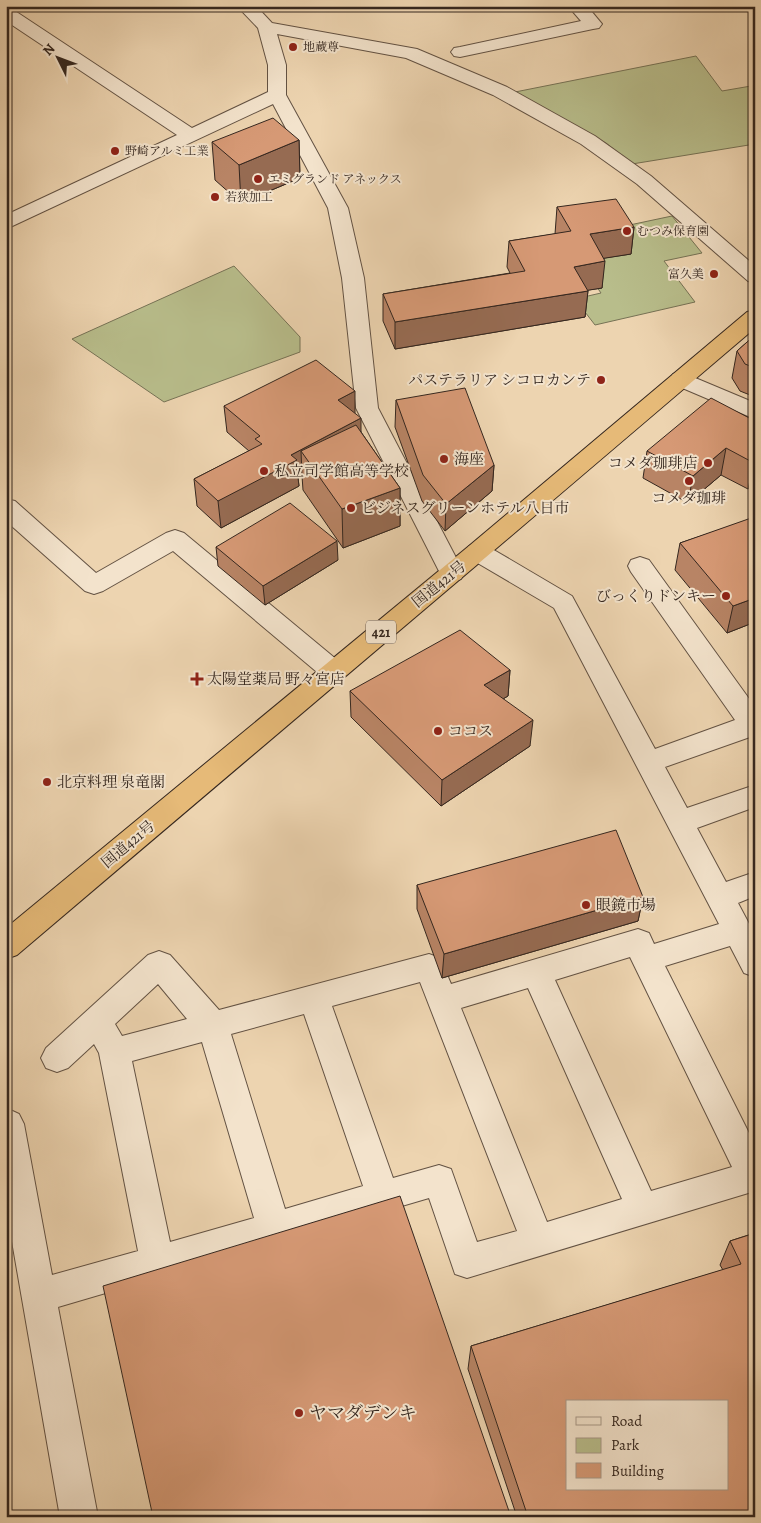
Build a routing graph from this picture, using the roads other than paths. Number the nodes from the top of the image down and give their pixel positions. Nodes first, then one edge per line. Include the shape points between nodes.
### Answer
1 (246, 6) edge
2 (576, 6) edge
3 (6, 13) edge
4 (266, 27) junction
5 (460, 52) dead end
6 (277, 94) junction
7 (190, 135) junction
8 (7, 221) edge
9 (755, 277) edge
10 (755, 317) edge
11 (681, 379) junction
12 (755, 412) edge
13 (6, 507) edge
14 (478, 552) junction
15 (640, 566) dead end
16 (452, 573) junction
17 (333, 671) junction
18 (754, 726) edge
19 (648, 762) junction
20 (755, 796) edge
21 (680, 822) junction
22 (755, 884) edge
23 (719, 896) junction
24 (738, 932) junction
25 (6, 946) edge
26 (646, 959) junction
27 (755, 964) edge
28 (536, 972) junction
29 (314, 998) junction
30 (443, 1000) junction
31 (98, 1021) junction
32 (213, 1026) junction
33 (114, 1052) junction
34 (58, 1058) dead end
35 (6, 1123) edge
36 (754, 1175) edge
37 (383, 1196) junction
38 (642, 1210) junction
39 (274, 1228) junction
40 (538, 1241) junction
41 (158, 1262) junction
42 (39, 1296) junction
43 (79, 1517) edge

1 - 4 street
2 - 5 street via 593,24
3 - 7 street
4 - 6 street via 277,65
4 - 9 street via 411,54 500,91 588,140 644,180
6 - 7 street
6 - 16 street via 338,208 353,278 368,408
7 - 8 street
10 - 11 highway, 国道421号 / 421
11 - 12 street
11 - 14 highway, 国道421号 / 421
13 - 17 street via 94,585 175,539
14 - 16 highway, 国道421号 / 421
14 - 19 street via 563,602
15 - 18 street
16 - 17 highway, 国道421号 / 421
17 - 25 highway, 国道421号 / 421
18 - 19 street
19 - 21 street
20 - 21 street
21 - 23 street
22 - 23 street
23 - 24 street
24 - 26 street
24 - 27 street
26 - 28 street via 638,942
26 - 36 street
28 - 30 street
28 - 38 street
29 - 30 street via 429,967
29 - 32 street
29 - 37 street
30 - 40 street
31 - 32 street via 159,964
31 - 33 street
31 - 34 street
32 - 33 street
32 - 39 street
33 - 41 street
35 - 42 street
36 - 38 street
37 - 39 street
37 - 40 street via 439,1180 467,1262
38 - 40 street
39 - 41 street
41 - 42 street
42 - 43 street

